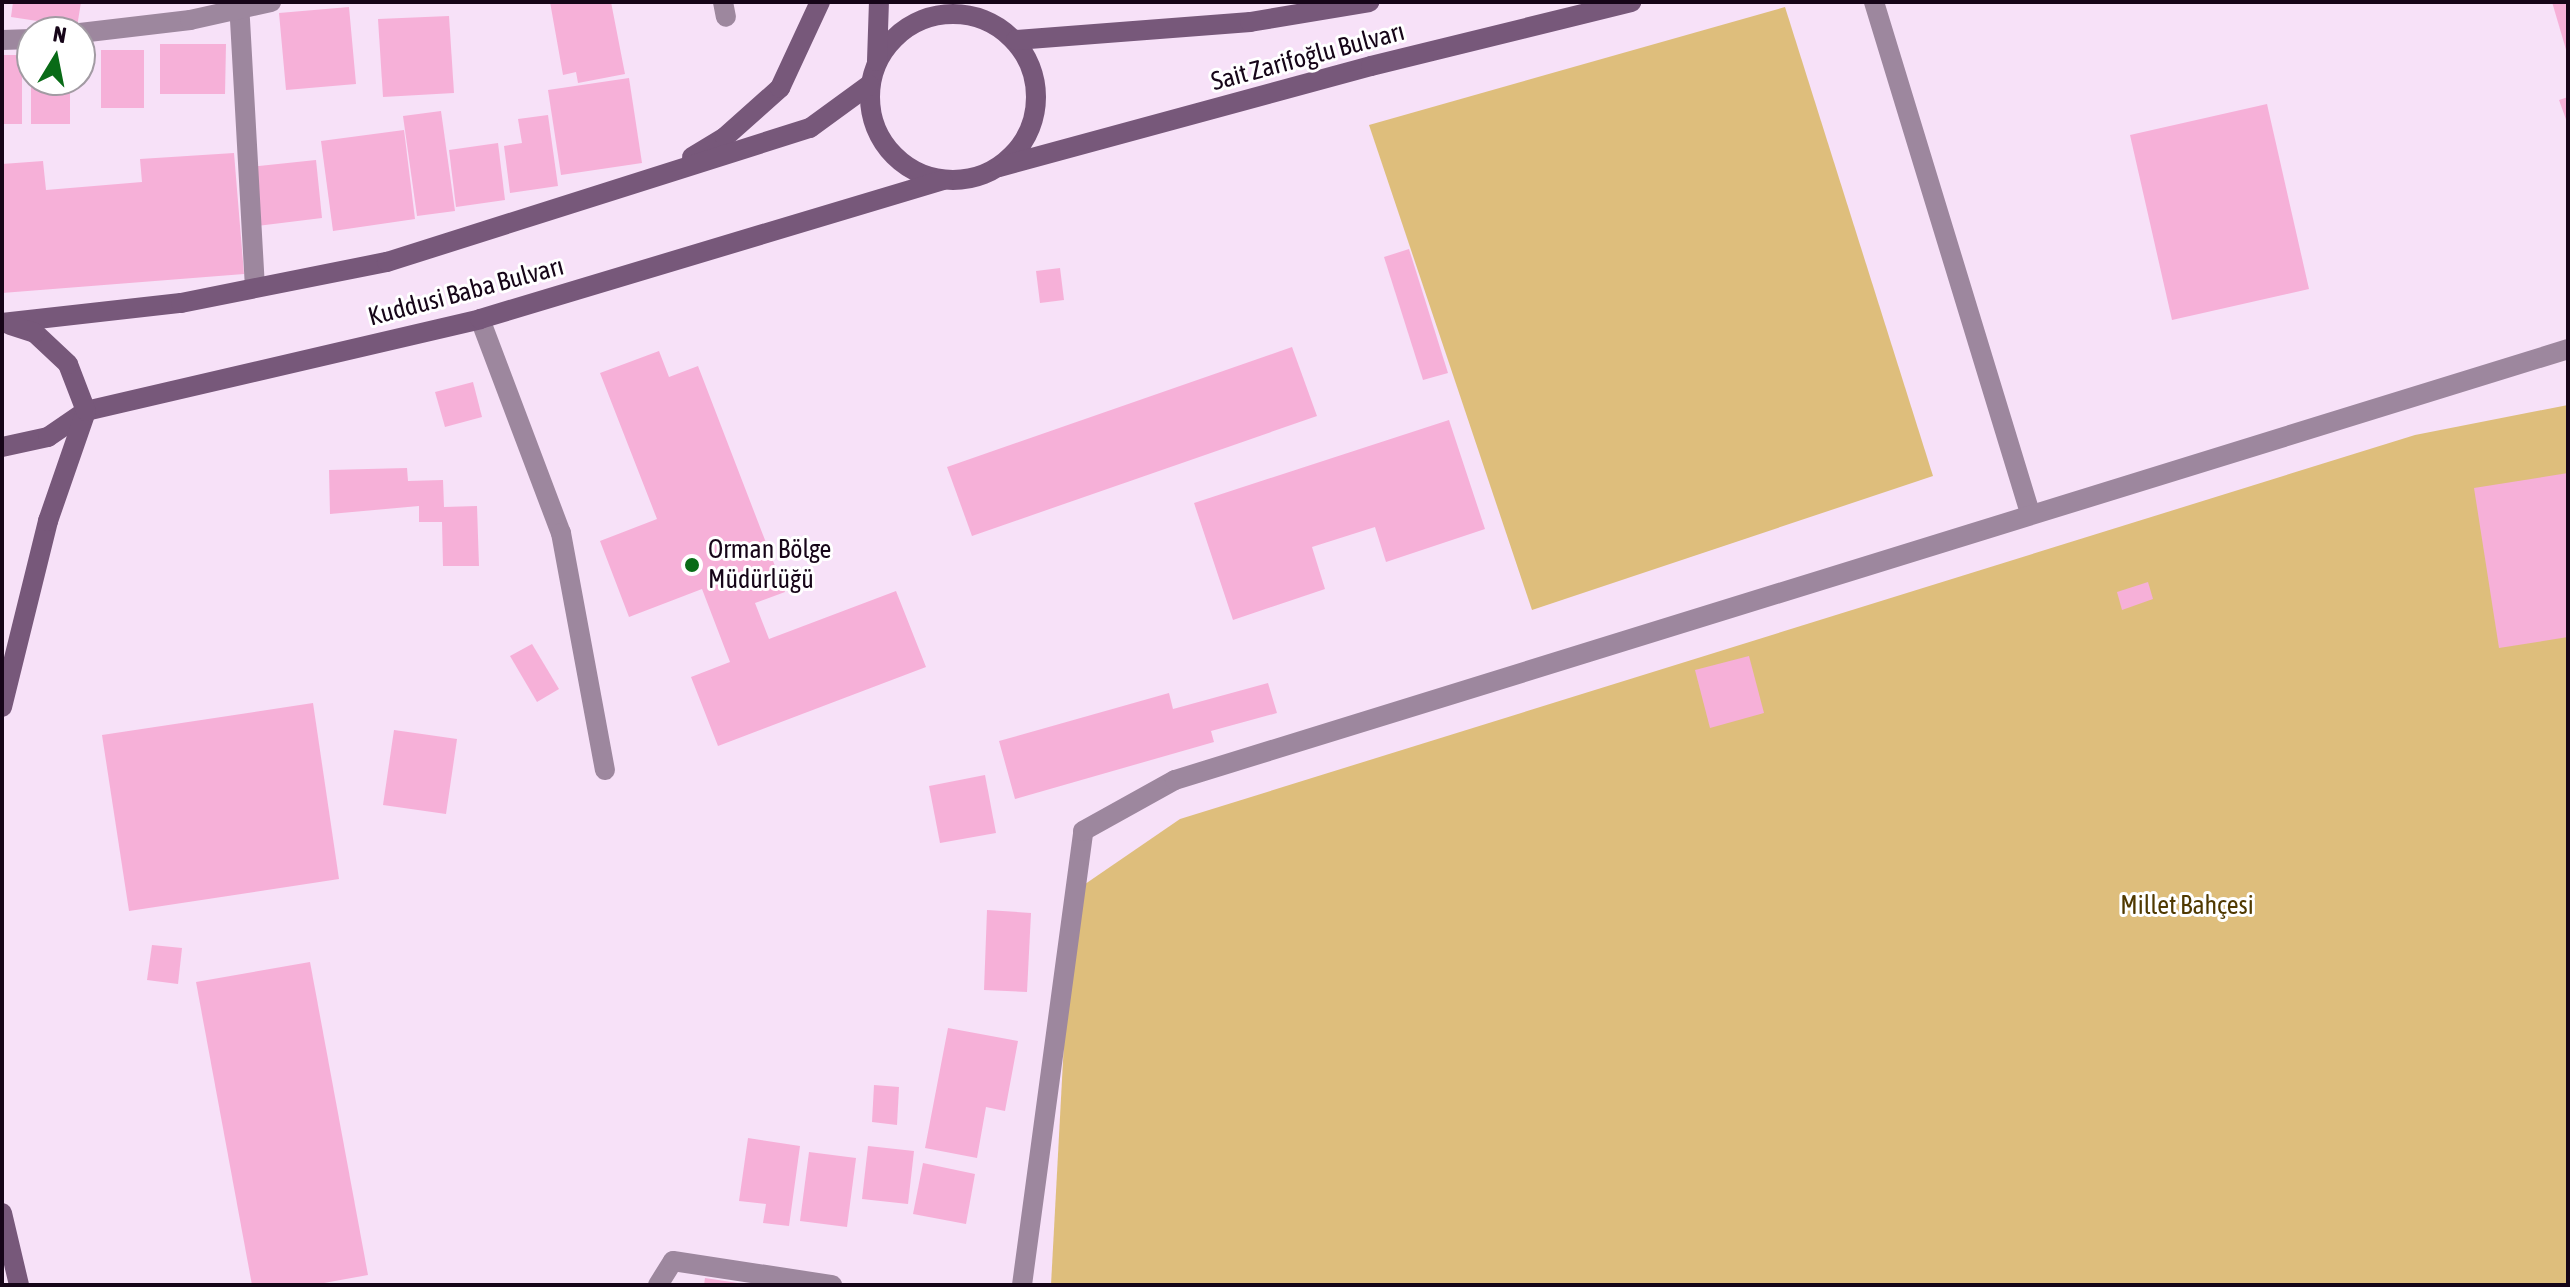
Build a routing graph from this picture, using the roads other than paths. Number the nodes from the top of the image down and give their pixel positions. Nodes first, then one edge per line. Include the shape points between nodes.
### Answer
1 (271, 2) edge
2 (820, 2) edge
3 (879, 2) edge
4 (988, 2) edge
5 (1348, 2) edge
6 (1366, 2) edge
7 (1631, 2) edge
8 (1874, 2) edge
9 (239, 4) edge
10 (993, 23) junction
11 (96, 31) edge
12 (1016, 40) junction
13 (877, 61) junction
14 (869, 85) junction
15 (999, 167) junction
16 (663, 175) junction
17 (943, 180) junction
18 (255, 287) junction
19 (480, 319) junction
20 (2, 323) edge
21 (2568, 349) edge
22 (86, 411) junction
23 (2, 447) edge
24 (2030, 513) junction
25 (2, 707) edge
26 (605, 770) dead end
27 (2, 1213) edge
28 (19, 1285) edge
29 (658, 1285) edge
30 (832, 1285) edge
31 (1022, 1285) edge

1 - 9 street
2 - 16 main road via 780,88 725,137
3 - 13 main road
4 - 10 main road
5 - 6 main road
6 - 12 main road, Sait Zarifoğlu Bulvarı via 1250,22
7 - 15 main road, Sait Zarifoğlu Bulvarı
8 - 24 street
9 - 11 street via 190,20
9 - 18 street
10 - 12 main road
10 - 13 main road via 965,13 936,14 891,39
12 - 15 main road via 1031,65 1037,93 1033,121 1020,147
13 - 14 main road
14 - 16 main road via 810,128
14 - 17 main road via 878,136 894,157 915,172
15 - 17 main road via 972,178
16 - 18 main road via 387,262
17 - 19 main road, Kuddusi Baba Bulvarı
18 - 20 main road via 181,303
19 - 22 main road, Kuddusi Baba Bulvarı
19 - 26 street via 561,533
20 - 22 main road via 35,333 68,364
21 - 24 street
22 - 23 main road, Kuddusi Baba Bulvarı via 48,437
22 - 25 main road via 48,521
24 - 31 street via 1580,659 1175,780 1083,831
27 - 28 main road
29 - 30 street via 673,1261

